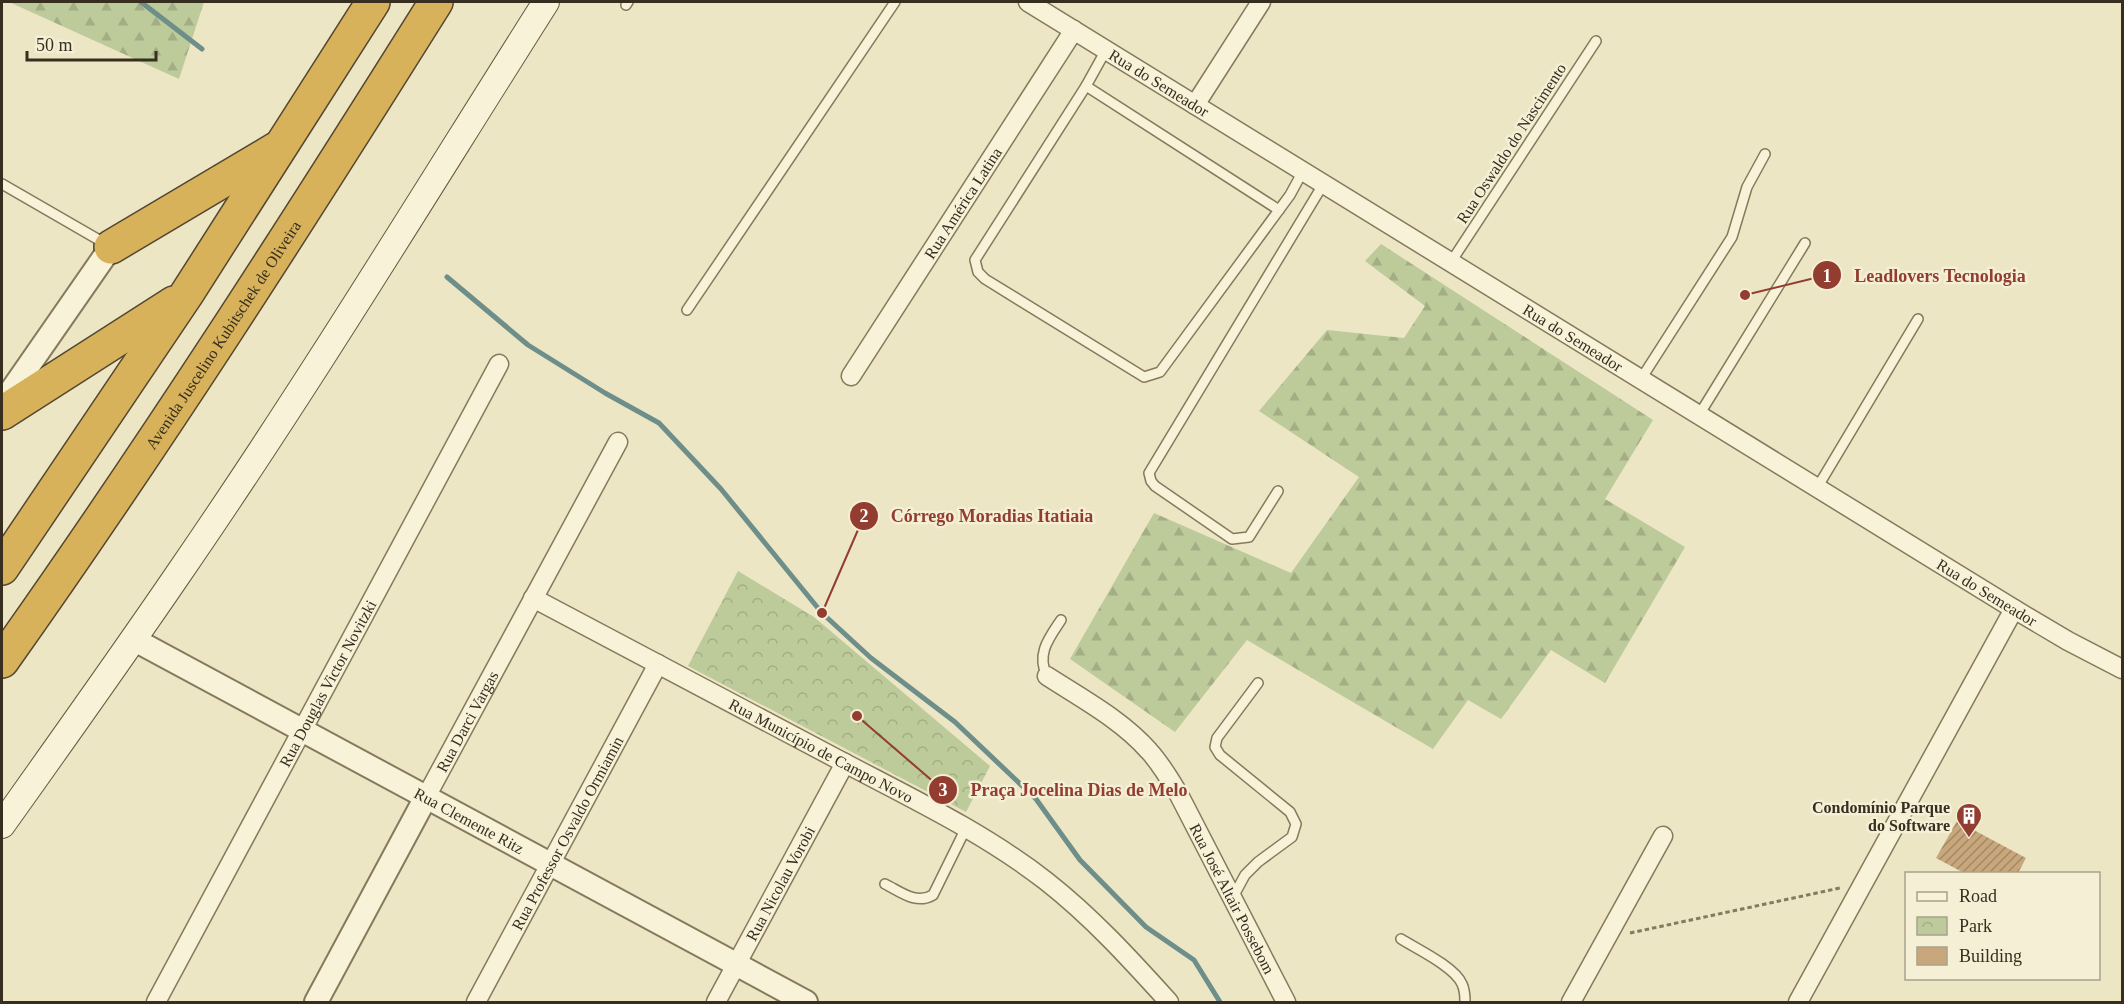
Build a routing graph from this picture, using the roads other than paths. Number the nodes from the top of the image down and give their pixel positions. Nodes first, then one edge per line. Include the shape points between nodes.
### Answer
1 (363, 2) edge
2 (373, 2) edge
3 (436, 2) edge
4 (546, 2) edge
5 (895, 2) edge
6 (1028, 2) edge
7 (1261, 2) edge
8 (1074, 30) junction
9 (352, 36) junction
10 (1596, 41) dead end
11 (1106, 50) junction
12 (1086, 86) junction
13 (1195, 105) junction
14 (283, 145) junction
15 (1765, 154) dead end
16 (1304, 171) junction
17 (1324, 183) junction
18 (2, 184) edge
19 (1279, 210) junction
20 (1805, 243) dead end
21 (111, 247) junction
22 (1451, 262) junction
23 (186, 295) junction
24 (687, 309) dead end
25 (1918, 319) dead end
26 (499, 364) dead end
27 (851, 376) dead end
28 (1641, 379) junction
29 (2, 404) edge
30 (2, 413) edge
31 (1699, 415) junction
32 (618, 441) dead end
33 (1817, 488) junction
34 (1278, 491) dead end
35 (2, 568) edge
36 (533, 598) junction
37 (2014, 609) junction
38 (1061, 620) dead end
39 (133, 639) junction
40 (2, 661) edge
41 (658, 664) junction
42 (2122, 669) edge
43 (1047, 676) joint
44 (1258, 683) dead end
45 (302, 730) junction
46 (845, 763) junction
47 (426, 797) junction
48 (2, 825) edge
49 (966, 828) junction
50 (1664, 836) dead end
51 (550, 864) junction
52 (885, 884) dead end
53 (1232, 899) junction
54 (1401, 939) dead end
55 (736, 965) junction
56 (156, 1002) edge
57 (316, 1002) edge
58 (476, 1002) edge
59 (716, 1002) edge
60 (806, 1002) edge
61 (1169, 1002) edge
62 (1286, 1002) edge
63 (1465, 1002) edge
64 (1571, 1002) edge
65 (1798, 1002) edge

1 - 9 highway
2 - 9 highway
3 - 40 highway, Avenida Juscelino Kubitschek de Oliveira via 196,374
4 - 39 main road via 304,383
5 - 24 lane
6 - 8 street, Rua do Semeador
7 - 13 street
8 - 11 street, Rua do Semeador
8 - 27 street, Rua América Latina
9 - 14 highway
10 - 22 lane, Rua Oswaldo do Nascimento
11 - 12 lane
11 - 13 street, Rua do Semeador
12 - 19 lane
12 - 19 lane via 975,260 985,279 1144,377 1153,376 1160,372
13 - 16 street, Rua do Semeador
14 - 21 highway
14 - 23 highway
15 - 28 lane via 1744,194 1731,237
16 - 17 street, Rua do Semeador
16 - 19 lane
17 - 22 street, Rua do Semeador
17 - 34 lane via 1149,473 1155,486 1232,540 1249,537
18 - 21 lane
20 - 31 lane
21 - 29 street
22 - 28 street, Rua do Semeador
23 - 30 highway
23 - 35 highway
25 - 33 lane
26 - 45 street, Rua Douglas Victor Novitzki
28 - 31 street, Rua do Semeador
31 - 33 street, Rua do Semeador
32 - 36 street, Rua Darci Vargas
33 - 37 street, Rua do Semeador
36 - 41 street, Rua Município de Campo Novo
36 - 47 street, Rua Darci Vargas
37 - 42 street, Rua do Semeador
37 - 65 street
38 - 43 lane via 1043,651
39 - 45 street, Rua Clemente Ritz
39 - 48 main road
41 - 46 street, Rua Município de Campo Novo
41 - 51 street, Rua Professor Osvaldo Ormiamin
43 - 53 street, Rua José Altair Possebom via 1112,719 1148,749 1178,793
44 - 53 lane via 1217,738 1215,747 1290,812 1296,824 1292,837 1245,875
45 - 47 street, Rua Clemente Ritz
45 - 56 street, Rua Douglas Victor Novitzki
46 - 49 street, Rua Município de Campo Novo
46 - 55 street, Rua Nicolau Vorobi
47 - 51 street, Rua Clemente Ritz
47 - 57 street, Rua Darci Vargas
49 - 52 lane via 933,895 917,900
49 - 61 street, Rua Município de Campo Novo via 1047,882 1109,938
50 - 64 street
51 - 55 street, Rua Clemente Ritz
51 - 58 street, Rua Professor Osvaldo Ormiamin
53 - 62 street, Rua José Altair Possebom
54 - 63 lane via 1455,973 1462,982
55 - 59 street, Rua Nicolau Vorobi
55 - 60 street, Rua Clemente Ritz

